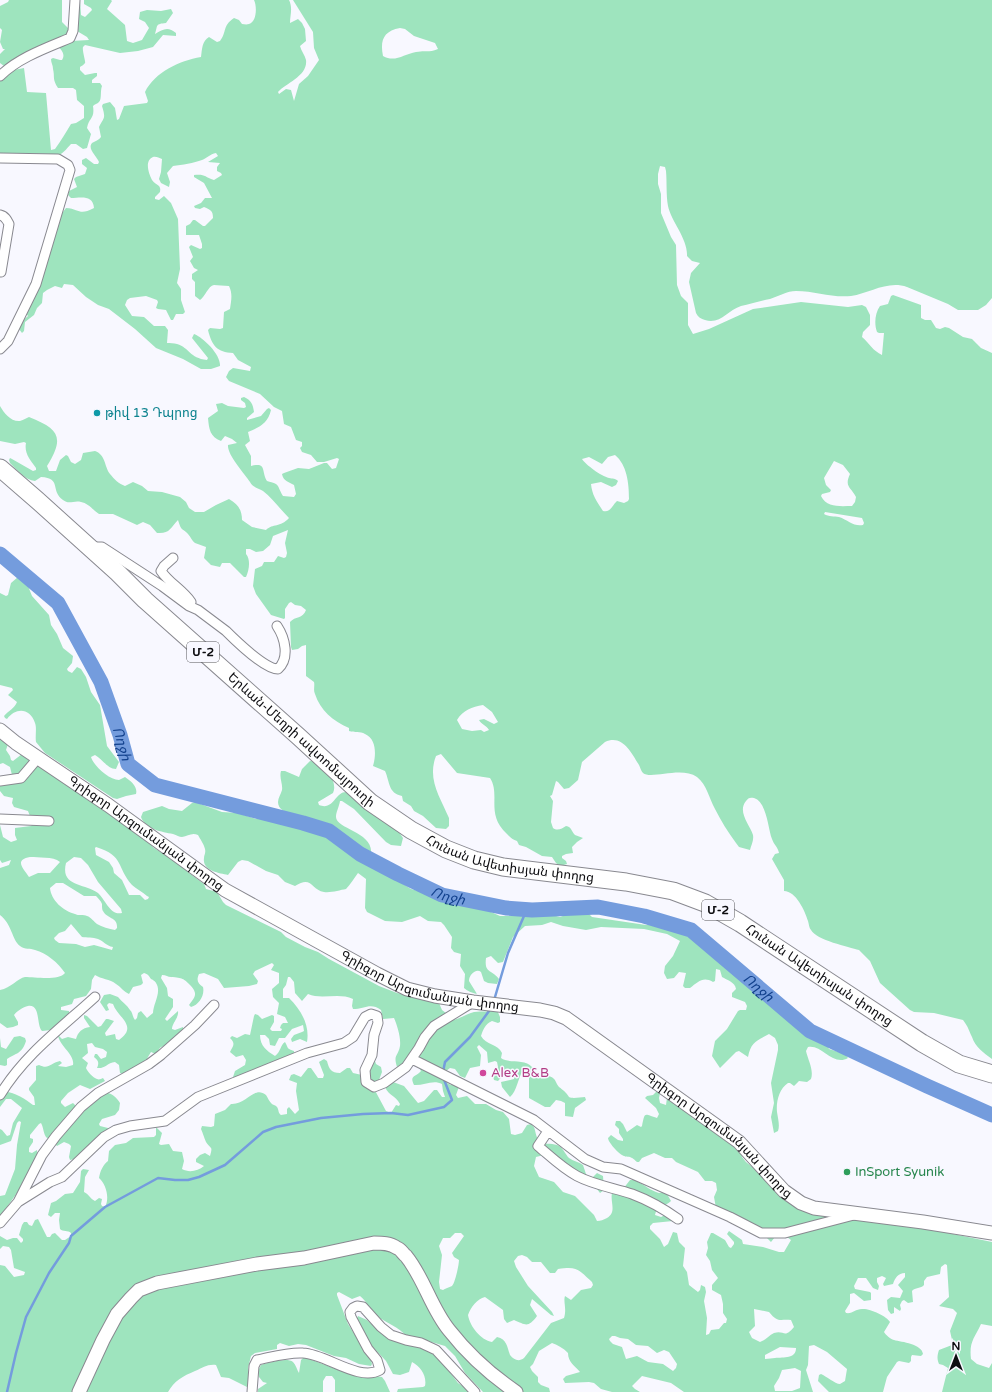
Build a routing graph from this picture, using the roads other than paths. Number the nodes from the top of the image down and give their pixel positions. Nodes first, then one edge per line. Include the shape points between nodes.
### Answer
1 (75, 0) edge
2 (0, 76) edge
3 (0, 158) edge
4 (0, 215) edge
5 (1, 272) edge
6 (0, 348) edge
7 (0, 468) edge
8 (90, 547) junction
9 (173, 558) dead end
10 (189, 606) junction
11 (277, 626) dead end
12 (0, 730) edge
13 (38, 758) junction
14 (0, 781) edge
15 (0, 819) edge
16 (49, 821) dead end
17 (411, 830) joint
18 (95, 997) dead end
19 (473, 1002) junction
20 (214, 1005) dead end
21 (412, 1059) junction
22 (992, 1074) edge
23 (0, 1095) edge
24 (548, 1131) junction
25 (18, 1202) junction
26 (859, 1214) junction
27 (678, 1219) dead end
28 (0, 1223) edge
29 (992, 1233) edge
30 (79, 1392) edge
31 (252, 1392) edge
32 (475, 1392) edge
33 (516, 1392) edge

1 - 2 street via 70,38 26,58
3 - 6 street via 58,159 68,165 70,170 36,284 8,341
4 - 5 street via 7,219 9,224
7 - 8 highway, Երևան-Մեղրի ավտոմայրուղի / Մ-2
8 - 10 street via 102,546
8 - 17 highway, Երևան-Մեղրի ավտոմայրուղի / Մ-2 via 370,802
9 - 10 street via 161,571 187,595 191,602
10 - 11 street via 226,631 262,663 274,669 281,666 285,652 282,633
12 - 13 street, Գրիգոր Արզումանյան փողոց
13 - 14 street via 21,778
13 - 19 street, Գրիգոր Արզումանյան փողոց via 225,890 408,989
15 - 16 street
17 - 22 highway, Հունան Ավետիսյան փողոց / Մ-2 via 446,849 474,860 503,867 626,882 673,891 705,903 740,922 922,1043 959,1064
18 - 23 street via 30,1056
19 - 21 street via 434,1026
19 - 26 street, Գրիգոր Արզումանյան փողոց via 540,1010 566,1018 739,1142 784,1191 801,1203 814,1208
20 - 25 street via 161,1055 98,1093 80,1107 42,1155
21 - 24 street via 534,1120
21 - 25 street via 406,1067 384,1083 374,1087 366,1082 365,1070 372,1055 378,1023 377,1016 371,1014 365,1017 353,1037 344,1043 307,1053 198,1097 165,1121 116,1130 104,1137 62,1176
24 - 26 street via 585,1159 603,1167 621,1169 761,1233 785,1233
24 - 27 street via 538,1146 561,1166 591,1182 634,1195
25 - 28 street
26 - 29 street, Գրիգոր Արզումանյան փողոց
30 - 33 street via 118,1314 140,1290 157,1283 384,1242 398,1248 412,1264 448,1329 498,1380
31 - 32 street via 254,1366 257,1360 284,1355 304,1353 356,1372 370,1373 380,1370 377,1360 368,1349 351,1317 350,1312 357,1306 362,1307 392,1335 436,1350

